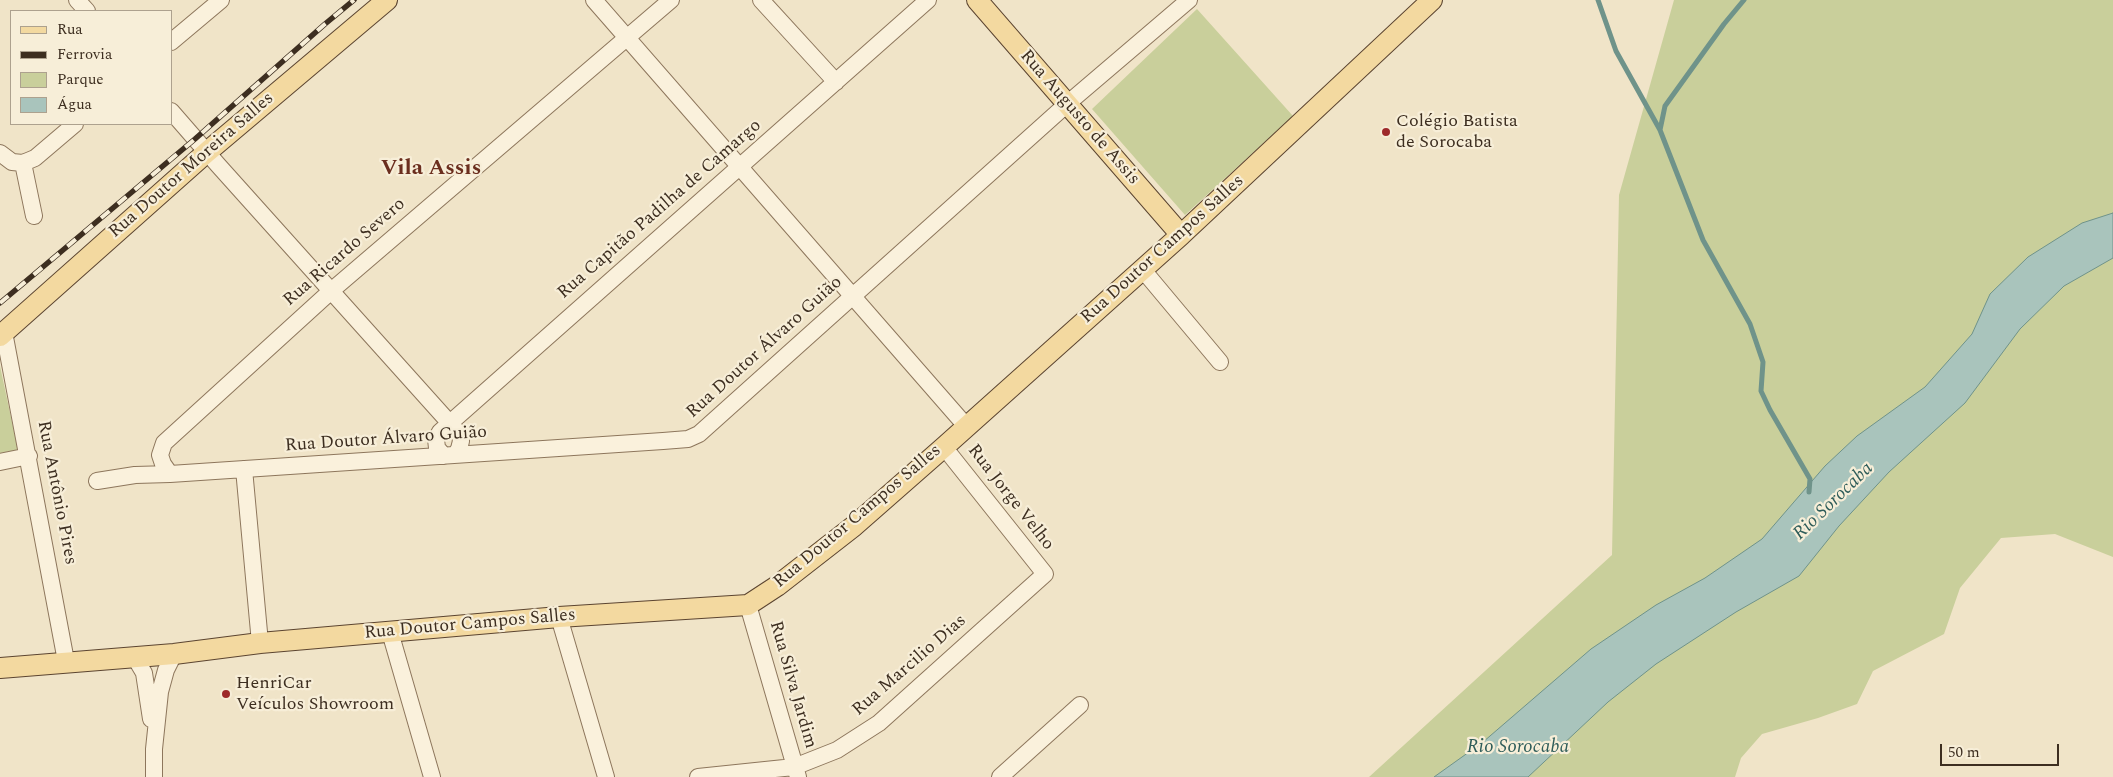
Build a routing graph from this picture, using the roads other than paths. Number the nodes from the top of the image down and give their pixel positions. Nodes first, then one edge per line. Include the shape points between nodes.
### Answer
1 (77, 0) edge
2 (221, 0) edge
3 (387, 0) edge
4 (594, 0) edge
5 (671, 0) edge
6 (762, 0) edge
7 (928, 0) edge
8 (977, 0) edge
9 (1188, 0) edge
10 (1432, 0) edge
11 (85, 10) edge
12 (627, 38) junction
13 (172, 41) edge
14 (836, 82) junction
15 (1067, 104) junction
16 (172, 112) edge
17 (75, 125) edge
18 (207, 152) junction
19 (0, 153) edge
20 (23, 163) junction
21 (740, 167) junction
22 (34, 216) dead end
23 (1181, 235) junction
24 (1143, 270) junction
25 (332, 290) junction
26 (853, 296) junction
27 (2, 334) edge
28 (1220, 362) dead end
29 (450, 423) junction
30 (966, 426) junction
31 (164, 444) junction
32 (944, 446) junction
33 (29, 456) junction
34 (450, 456) junction
35 (0, 462) edge
36 (166, 469) junction
37 (244, 469) junction
38 (135, 475) junction
39 (97, 481) dead end
40 (1045, 574) joint
41 (748, 605) junction
42 (559, 617) junction
43 (390, 632) junction
44 (260, 643) junction
45 (174, 654) junction
46 (134, 656) junction
47 (66, 661) junction
48 (0, 668) edge
49 (1080, 705) dead end
50 (154, 748) junction
51 (796, 772) edge
52 (154, 777) edge
53 (432, 777) edge
54 (606, 777) edge
55 (698, 777) edge
56 (1000, 777) edge

1 - 11 street
2 - 13 street
3 - 18 main road, Rua Doutor Moreira Salles
4 - 12 street
5 - 12 street, Rua Ricardo Severo
6 - 14 street
7 - 14 street, Rua Capitão Padilha de Camargo
8 - 15 main road, Rua Augusto de Assis
9 - 15 street, Rua Doutor Álvaro Guião
10 - 23 main road, Rua Doutor Campos Salles
12 - 21 street
12 - 25 street, Rua Ricardo Severo
14 - 21 street, Rua Capitão Padilha de Camargo
15 - 23 main road, Rua Augusto de Assis
15 - 26 street, Rua Doutor Álvaro Guião
16 - 18 street
17 - 20 street via 35,158
18 - 25 street
18 - 27 main road, Rua Doutor Moreira Salles
19 - 20 street via 12,162
20 - 22 street
21 - 26 street
21 - 29 street, Rua Capitão Padilha de Camargo
23 - 24 main road, Rua Doutor Campos Salles
24 - 28 street
24 - 30 main road, Rua Doutor Campos Salles
25 - 29 street
25 - 31 street, Rua Ricardo Severo
26 - 30 street
26 - 34 street, Rua Doutor Álvaro Guião via 699,434 688,439
27 - 33 street, Rua Antônio Pires
29 - 34 street, Rua Capitão Padilha de Camargo via 436,439 436,448
30 - 32 main road, Rua Doutor Campos Salles
31 - 36 street via 160,455
31 - 38 street, Rua Ricardo Severo
32 - 40 street, Rua Jorge Velho
32 - 41 main road, Rua Doutor Campos Salles via 854,526
33 - 35 street
33 - 47 street, Rua Antônio Pires
34 - 37 street, Rua Doutor Álvaro Guião
36 - 37 street, Rua Doutor Álvaro Guião
36 - 38 street, Rua Doutor Álvaro Guião
37 - 44 street
38 - 39 street, Rua Doutor Álvaro Guião
40 - 51 street, Rua Marcilio Dias via 879,723
41 - 42 main road, Rua Doutor Campos Salles
41 - 51 street, Rua Silva Jardim
42 - 43 main road, Rua Doutor Campos Salles
42 - 54 street
43 - 44 main road, Rua Doutor Campos Salles
43 - 53 street
44 - 45 main road, Rua Doutor Campos Salles
45 - 46 main road, Rua Doutor Campos Salles
45 - 50 street via 160,692
46 - 47 main road, Rua Doutor Campos Salles
46 - 50 street via 144,673
47 - 48 main road, Rua Doutor Campos Salles
49 - 56 street
50 - 52 street
51 - 55 street, Rua Marcilio Dias

